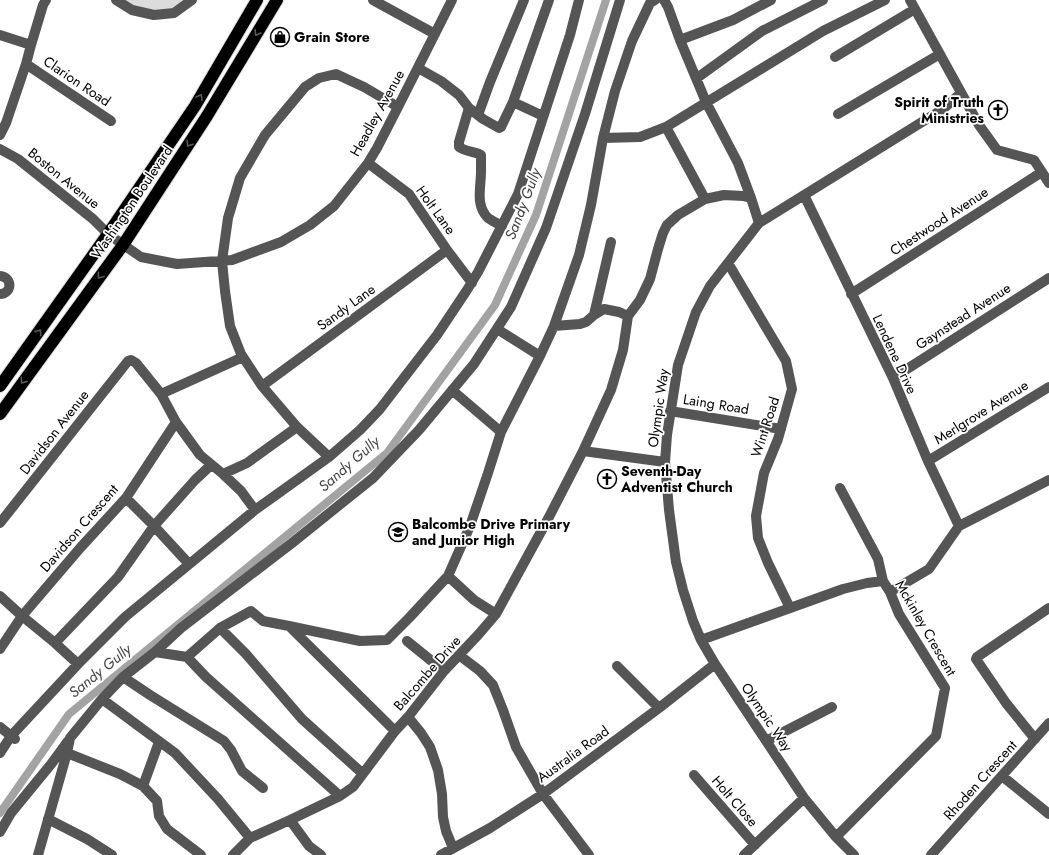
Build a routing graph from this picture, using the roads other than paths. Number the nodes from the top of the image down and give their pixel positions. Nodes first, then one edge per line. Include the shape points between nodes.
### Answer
1 (46, 0) edge
2 (116, 0) edge
3 (192, 0) edge
4 (258, 0) edge
5 (277, 0) edge
6 (373, 0) edge
7 (452, 0) edge
8 (524, 0) edge
9 (549, 0) edge
10 (579, 0) edge
11 (620, 0) edge
12 (655, 0) edge
13 (664, 0) edge
14 (771, 0) edge
15 (823, 0) edge
16 (885, 0) edge
17 (910, 0) edge
18 (916, 9) junction
19 (435, 34) junction
20 (0, 35) edge
21 (680, 40) junction
22 (31, 45) junction
23 (940, 54) junction
24 (834, 57) dead end
25 (26, 64) junction
26 (418, 68) junction
27 (697, 78) junction
28 (961, 93) junction
29 (513, 102) junction
30 (706, 102) junction
31 (398, 107) junction
32 (469, 108) junction
33 (838, 114) dead end
34 (478, 115) junction
35 (543, 116) junction
36 (111, 121) dead end
37 (666, 127) junction
38 (0, 135) edge
39 (603, 138) junction
40 (0, 149) edge
41 (368, 163) junction
42 (1042, 172) junction
43 (1049, 183) edge
44 (804, 195) junction
45 (751, 198) junction
46 (705, 199) junction
47 (759, 223) junction
48 (502, 226) junction
49 (108, 234) junction
50 (611, 242) dead end
51 (123, 245) junction
52 (447, 250) junction
53 (222, 261) junction
54 (728, 263) junction
55 (0, 276) edge
56 (1049, 278) edge
57 (472, 283) junction
58 (0, 294) edge
59 (851, 294) junction
60 (594, 315) junction
61 (628, 316) junction
62 (554, 326) junction
63 (497, 329) junction
64 (540, 356) junction
65 (242, 357) junction
66 (893, 378) junction
67 (0, 386) edge
68 (262, 386) junction
69 (1049, 387) edge
70 (452, 390) junction
71 (161, 394) junction
72 (670, 411) junction
73 (0, 414) edge
74 (176, 422) junction
75 (297, 427) junction
76 (781, 429) junction
77 (501, 432) junction
78 (583, 451) junction
79 (329, 457) junction
80 (928, 461) junction
81 (665, 462) junction
82 (212, 465) junction
83 (223, 474) junction
84 (1049, 480) edge
85 (840, 488) dead end
86 (126, 498) junction
87 (255, 510) junction
88 (0, 523) edge
89 (154, 526) junction
90 (959, 526) junction
91 (189, 564) junction
92 (448, 576) junction
93 (883, 582) junction
94 (890, 592) junction
95 (0, 596) edge
96 (790, 608) junction
97 (1049, 608) edge
98 (496, 614) junction
99 (22, 616) junction
100 (289, 626) junction
101 (220, 628) junction
102 (701, 640) junction
103 (407, 641) dead end
104 (55, 643) junction
105 (0, 650) edge
106 (155, 652) junction
107 (459, 655) junction
108 (187, 657) junction
109 (78, 664) junction
110 (715, 664) junction
111 (617, 666) dead end
112 (444, 671) junction
113 (123, 677) junction
114 (102, 699) junction
115 (832, 707) dead end
116 (659, 708) junction
117 (408, 717) junction
118 (1049, 723) edge
119 (0, 726) edge
120 (395, 731) junction
121 (13, 737) junction
122 (70, 738) junction
123 (1035, 739) junction
124 (766, 741) junction
125 (159, 742) junction
126 (0, 753) edge
127 (67, 753) junction
128 (362, 773) junction
129 (694, 776) dead end
130 (1002, 776) junction
131 (143, 786) junction
132 (263, 788) dead end
133 (543, 794) junction
134 (340, 796) junction
135 (804, 798) junction
136 (1049, 814) edge
137 (48, 819) junction
138 (290, 820) junction
139 (0, 832) edge
140 (836, 837) junction
141 (250, 838) junction
142 (755, 845) junction
143 (453, 848) junction
144 (587, 854) edge
145 (38, 855) edge
146 (112, 855) edge
147 (200, 855) edge
148 (233, 855) edge
149 (321, 855) edge
150 (441, 855) edge
151 (744, 855) edge
152 (854, 855) edge
153 (931, 855) edge

1 - 22 street
2 - 3 street via 132,10 154,15 174,13
49 -> 4 highway, Washington Boulevard via 195,106
5 -> 51 highway, Washington Boulevard via 207,116
6 - 19 street
7 - 19 street, Headley Avenue
8 - 34 street
9 - 29 street
10 - 35 street
11 - 63 street via 546,228 511,307
12 - 39 street via 650,3 632,41
13 - 21 street
14 - 21 street via 733,20
15 - 27 street via 762,31
16 - 30 street via 823,31
17 - 18 street
18 - 23 street
18 - 24 street
19 - 26 street, Headley Avenue
20 - 22 street
21 - 27 street
22 - 25 street
23 - 28 street
23 - 33 street
25 - 36 street, Clarion Road
25 - 38 street
26 - 31 street, Headley Avenue
26 - 32 street via 459,95
27 - 30 street
28 - 42 street via 997,150 1034,160
28 - 44 street, Olympic Way via 943,109
29 - 34 street via 499,128
29 - 35 street
30 - 37 street
30 - 45 street via 738,163
31 - 41 street, Headley Avenue
31 - 53 street via 336,74 319,78 305,87 265,135 240,178 228,218
32 - 34 street
32 - 48 street via 459,147 480,156 480,203 488,217
35 - 48 street via 518,194
37 - 39 street via 640,138
37 - 46 street
39 - 62 street via 592,205 579,255
40 - 49 street, Boston Avenue via 18,159
41 - 52 street, Holt Lane via 409,194
41 - 53 street, Headley Avenue via 334,206 310,225 281,242 232,260
42 - 43 street
42 - 59 street, Chestwood Avenue
44 - 47 street, Olympic Way
44 - 59 street, Lendene Drive
45 - 46 street, Balcombe Drive via 724,195
45 - 47 street
46 - 61 street, Balcombe Drive via 678,215 667,225 650,279 640,300
47 - 54 street, Olympic Way
48 - 57 street
49 - 51 street, Headley Avenue
67 -> 49 highway, Washington Boulevard
50 - 60 street
51 - 53 street, Headley Avenue via 141,257 177,264
51 -> 73 highway, Washington Boulevard
52 - 57 street, Holt Lane
52 - 68 street, Sandy Lane
53 - 65 street via 230,326
54 - 72 street, Olympic Way via 710,286 696,312 678,364
54 - 76 street, Wint Road via 786,361 792,389
55 - 58 street via 6,278 9,288 3,295
56 - 66 street, Gaynstead Avenue
57 - 79 street via 380,409
59 - 66 street, Lendene Drive
60 - 61 street via 604,309
60 - 62 street via 580,324
61 - 78 street, Balcombe Drive via 623,350 613,383
62 - 64 street
63 - 64 street
63 - 70 street via 474,364
64 - 77 street
65 - 68 street
65 - 71 street
66 - 80 street, Lendene Drive
68 - 75 street
69 - 80 street, Merlgrove Avenue
70 - 77 street
70 - 106 street via 419,430 373,478
71 - 74 street
71 - 88 street, Davidson Avenue via 136,363 128,361
72 - 76 street, Laing Road
72 - 81 street, Olympic Way
74 - 82 street via 200,455
74 - 86 street, Davidson Crescent
75 - 79 street
75 - 83 street via 247,463
76 - 96 street, Wint Road via 764,473 756,516 758,538
77 - 92 street via 470,526
78 - 81 street
78 - 98 street, Balcombe Drive via 550,518
79 - 87 street
80 - 90 street, Lendene Drive
81 - 102 street, Olympic Way via 676,562
82 - 83 street
82 - 89 street
83 - 87 street via 241,491
84 - 90 street
85 - 93 street via 878,559
86 - 89 street
86 - 99 street, Davidson Crescent
87 - 91 street
89 - 91 street
89 - 104 street via 118,577
90 - 94 street via 929,569
91 - 109 street via 125,617
92 - 98 street via 474,600
92 - 100 street via 387,640 360,641
93 - 94 street, Mckinley Crescent
93 - 96 street, Mckinley Crescent via 843,589
94 - 140 street, Mckinley Crescent via 899,614 945,688 936,736
95 - 99 street
96 - 102 street, Mckinley Crescent
97 - 123 street via 976,658 1006,703
98 - 107 street, Balcombe Drive
99 - 104 street
99 - 105 street, Davidson Crescent
100 - 101 street via 264,621 251,611
100 - 120 street
101 - 108 street
101 - 128 street via 302,719
102 - 110 street, Olympic Way
103 - 112 street
104 - 109 street
106 - 108 street
106 - 113 street
107 - 112 street, Balcombe Drive
107 - 133 street via 493,685 516,747
108 - 134 street via 206,677
109 - 121 street
110 - 116 street, Australia Road
110 - 124 street, Olympic Way
111 - 116 street
112 - 117 street, Balcombe Drive
113 - 114 street
113 - 132 street via 224,741 242,771
114 - 122 street
114 - 125 street
115 - 124 street
116 - 133 street, Australia Road
117 - 120 street, Balcombe Drive
117 - 143 street via 421,733 433,755 442,794 444,824
118 - 123 street, Rhoden Crescent
119 - 121 street
120 - 128 street, Balcombe Drive
121 - 126 street
122 - 127 street
122 - 139 street via 10,813
123 - 130 street, Rhoden Crescent
124 - 135 street, Olympic Way
125 - 131 street
125 - 141 street via 174,753 218,799
127 - 131 street
127 - 137 street
128 - 134 street, Balcombe Drive via 353,787
129 - 142 street, Holt Close
130 - 136 street
130 - 153 street, Rhoden Crescent
131 - 147 street via 157,801 158,816 167,829
133 - 143 street, Australia Road
133 - 144 street
134 - 138 street, Balcombe Drive
135 - 140 street, Olympic Way
135 - 142 street
137 - 145 street
137 - 146 street
138 - 141 street, Balcombe Drive
138 - 149 street via 309,846
140 - 152 street, Olympic Way
141 - 148 street, Balcombe Drive
142 - 151 street
143 - 150 street, Australia Road

